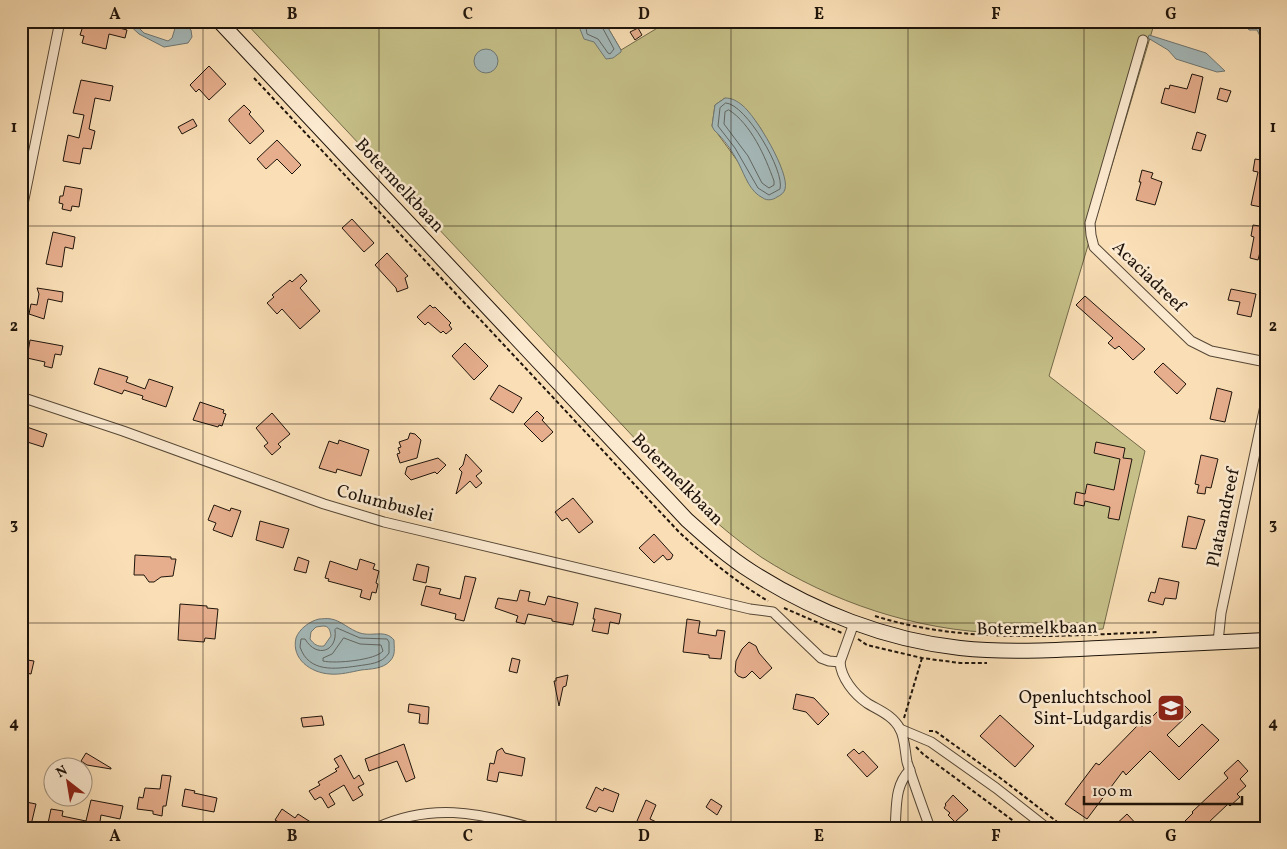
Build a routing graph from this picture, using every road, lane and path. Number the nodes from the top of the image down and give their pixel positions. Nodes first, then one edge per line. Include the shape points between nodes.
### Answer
1 (60, 21) edge
2 (219, 21) edge
3 (1143, 40) dead end
4 (21, 214) edge
5 (1266, 362) edge
6 (21, 397) edge
7 (1266, 401) edge
8 (873, 615) dead end
9 (854, 622) junction
10 (1161, 632) dead end
11 (1266, 640) edge
12 (1218, 642) junction
13 (881, 649) dead end
14 (840, 662) junction
15 (900, 729) junction
16 (910, 770) junction
17 (498, 823) edge
18 (376, 828) edge
19 (532, 828) edge
20 (896, 828) edge
21 (930, 828) edge
22 (1023, 828) edge
23 (1047, 828) edge

1 - 4 street
2 - 9 main road, Botermelkbaan via 687,520 751,572 805,602
3 - 5 street, Acaciadreef via 1090,223 1094,247 1192,341 1211,351
6 - 14 street, Columbuslei via 376,520 773,612 821,658
7 - 12 street, Plataandreef via 1220,613
8 - 10 path via 928,629 999,636
9 - 12 main road, Botermelkbaan via 928,643 999,651
9 - 14 street
11 - 12 main road, Botermelkbaan
13 - 15 path via 922,658
14 - 15 street via 844,678 854,691 885,713
15 - 16 street
15 - 22 path via 923,754
15 - 23 street via 931,742
16 - 20 street via 902,778 898,790
16 - 21 street
17 - 18 street via 457,812 416,814
17 - 19 street

